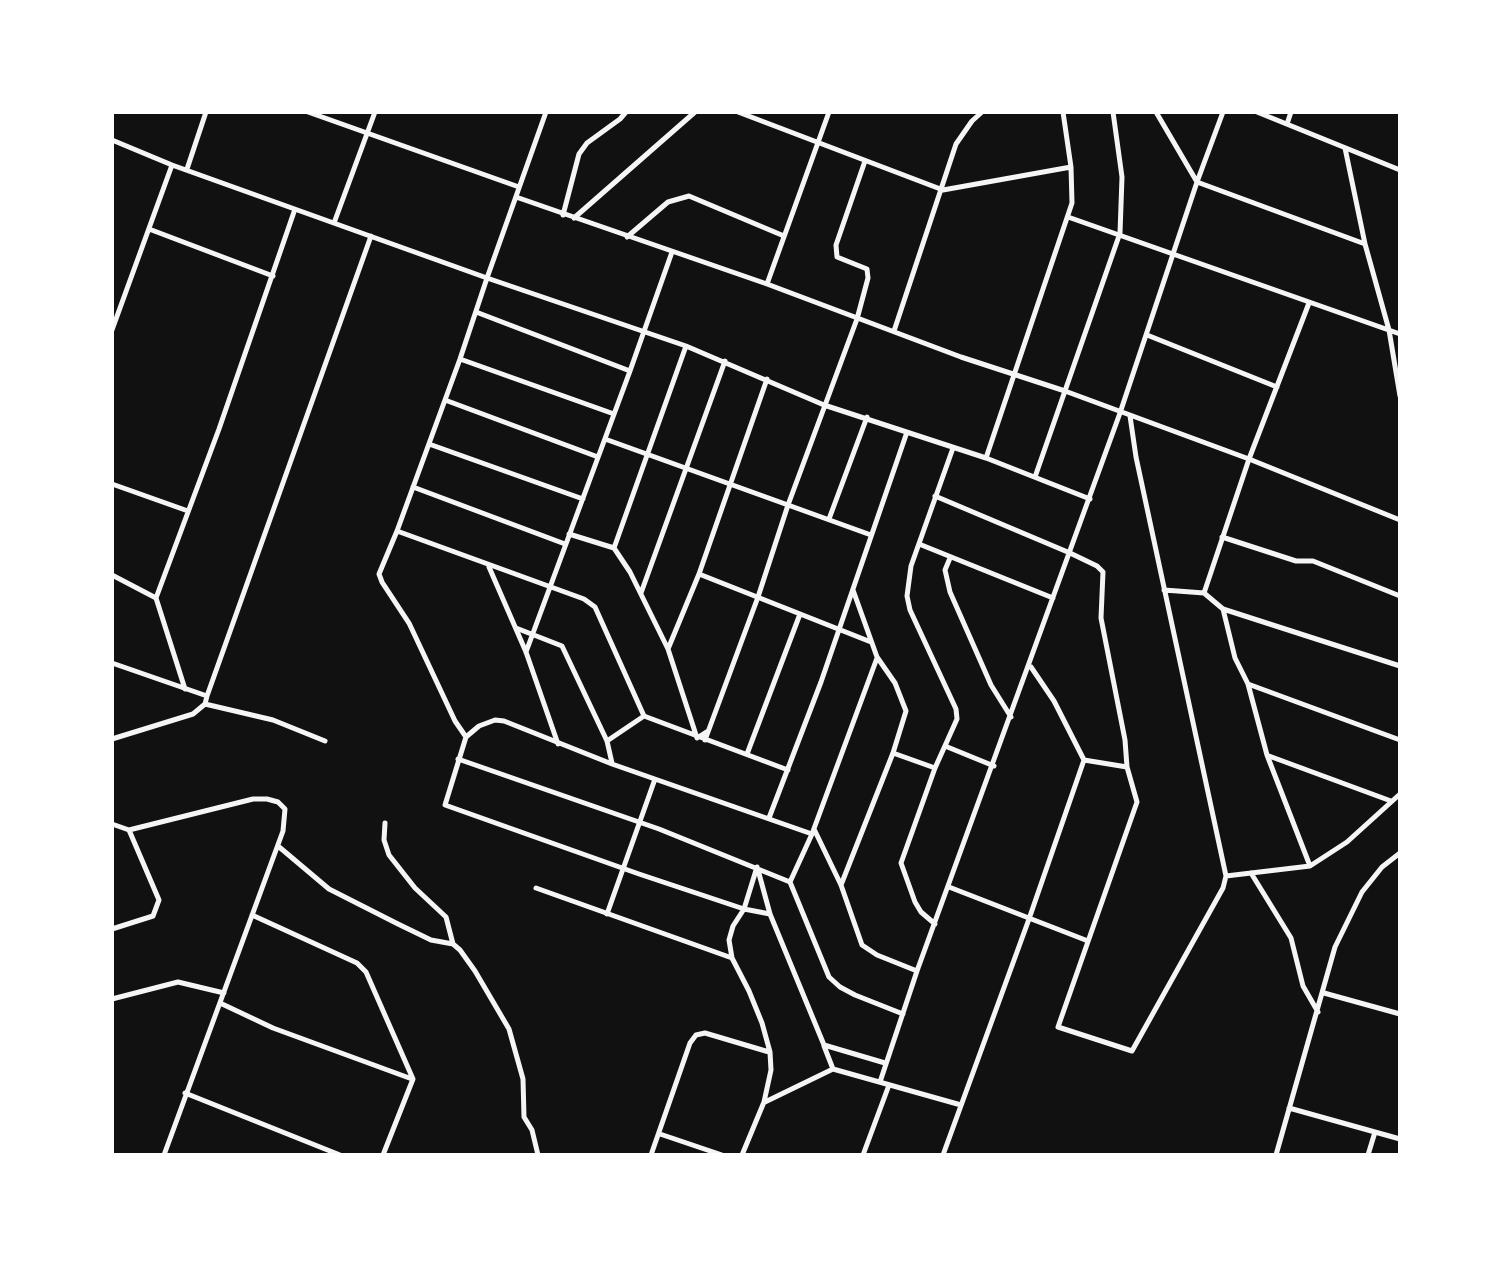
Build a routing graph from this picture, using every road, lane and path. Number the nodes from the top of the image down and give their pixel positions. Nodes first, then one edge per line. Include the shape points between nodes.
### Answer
1 (206, 112) edge
2 (308, 112) edge
3 (375, 112) edge
4 (546, 112) edge
5 (626, 112) edge
6 (695, 112) edge
7 (738, 112) edge
8 (829, 112) edge
9 (982, 112) edge
10 (1063, 112) edge
11 (1113, 112) edge
12 (1156, 112) edge
13 (1223, 112) edge
14 (1257, 112) edge
15 (1291, 112) edge
16 (1287, 124) junction
17 (367, 133) junction
18 (112, 140) edge
19 (818, 141) junction
20 (1345, 148) junction
21 (865, 161) junction
22 (172, 165) junction
23 (1071, 167) junction
24 (187, 169) junction
25 (1400, 170) edge
26 (1197, 182) junction
27 (519, 187) junction
28 (943, 190) junction
29 (516, 197) junction
30 (295, 209) junction
31 (563, 215) junction
32 (1068, 217) junction
33 (573, 219) junction
34 (334, 223) junction
35 (149, 229) junction
36 (1120, 233) junction
37 (371, 236) junction
38 (784, 236) junction
39 (627, 237) junction
40 (1365, 244) junction
41 (672, 252) junction
42 (1173, 255) junction
43 (273, 276) junction
44 (487, 278) junction
45 (767, 284) junction
46 (1309, 303) junction
47 (476, 312) junction
48 (857, 319) junction
49 (112, 330) edge
50 (1389, 330) junction
51 (894, 331) junction
52 (645, 332) junction
53 (1400, 334) edge
54 (1147, 335) junction
55 (686, 346) junction
56 (460, 359) junction
57 (725, 361) junction
58 (630, 371) junction
59 (1013, 374) junction
60 (767, 379) junction
61 (1277, 387) junction
62 (1065, 391) junction
63 (1400, 396) edge
64 (445, 400) junction
65 (824, 405) junction
66 (1120, 413) junction
67 (614, 414) junction
68 (1130, 416) junction
69 (867, 417) junction
70 (907, 432) junction
71 (605, 439) junction
72 (429, 444) junction
73 (953, 448) junction
74 (646, 453) junction
75 (598, 457) junction
76 (986, 458) junction
77 (1249, 459) junction
78 (688, 467) junction
79 (1035, 477) junction
80 (730, 482) junction
81 (112, 484) edge
82 (413, 487) junction
83 (935, 496) junction
84 (583, 499) junction
85 (1090, 499) junction
86 (788, 505) junction
87 (188, 511) junction
88 (829, 519) junction
89 (1400, 520) edge
90 (397, 531) junction
91 (569, 534) junction
92 (871, 535) junction
93 (1222, 537) junction
94 (565, 544) junction
95 (919, 544) junction
96 (614, 548) junction
97 (1070, 553) junction
98 (950, 558) junction
99 (489, 566) junction
100 (699, 574) junction
101 (112, 575) edge
102 (853, 587) junction
103 (549, 588) junction
104 (1164, 590) junction
105 (1204, 593) junction
106 (641, 594) junction
107 (1400, 596) edge
108 (758, 597) junction
109 (156, 598) junction
110 (1053, 598) junction
111 (1223, 609) junction
112 (800, 614) junction
113 (516, 628) junction
114 (839, 630) junction
115 (532, 634) junction
116 (871, 642) junction
117 (668, 649) junction
118 (526, 652) junction
119 (877, 657) junction
120 (112, 663) edge
121 (1400, 666) edge
122 (1030, 667) junction
123 (1248, 684) junction
124 (185, 689) junction
125 (207, 696) junction
126 (205, 704) junction
127 (644, 716) junction
128 (1011, 717) junction
129 (708, 731) junction
130 (466, 737) junction
131 (697, 738) junction
132 (112, 739) edge
133 (705, 740) junction
134 (1400, 740) edge
135 (325, 741) dead end
136 (607, 741) junction
137 (558, 744) junction
138 (945, 746) junction
139 (893, 753) junction
140 (747, 754) junction
141 (1267, 755) junction
142 (458, 759) junction
143 (1084, 760) junction
144 (612, 764) junction
145 (994, 766) junction
146 (1127, 767) junction
147 (935, 768) junction
148 (788, 770) junction
149 (655, 779) junction
150 (1400, 794) edge
151 (1391, 801) junction
152 (769, 818) junction
153 (385, 823) dead end
154 (639, 823) junction
155 (112, 824) edge
156 (129, 830) junction
157 (813, 832) junction
158 (278, 846) junction
159 (1400, 853) edge
160 (1310, 866) junction
161 (757, 867) junction
162 (622, 869) junction
163 (1251, 873) junction
164 (1226, 876) junction
165 (790, 882) junction
166 (841, 885) junction
167 (949, 887) junction
168 (536, 888) dead end
169 (744, 909) junction
170 (607, 914) junction
171 (770, 914) junction
172 (252, 915) junction
173 (1029, 919) junction
174 (935, 924) junction
175 (112, 929) edge
176 (1088, 941) junction
177 (453, 944) junction
178 (732, 958) junction
179 (917, 971) junction
180 (224, 993) junction
181 (1324, 993) junction
182 (112, 999) edge
183 (220, 1003) junction
184 (1318, 1013) junction
185 (903, 1014) junction
186 (1400, 1014) edge
187 (824, 1045) junction
188 (770, 1052) junction
189 (885, 1063) junction
190 (833, 1069) junction
191 (413, 1079) junction
192 (880, 1082) junction
193 (889, 1085) junction
194 (185, 1092) junction
195 (764, 1102) junction
196 (961, 1105) junction
197 (1289, 1108) junction
198 (1375, 1132) junction
199 (660, 1134) junction
200 (1400, 1139) edge
201 (164, 1155) edge
202 (340, 1155) edge
203 (383, 1155) edge
204 (538, 1155) edge
205 (651, 1155) edge
206 (722, 1155) edge
207 (742, 1155) edge
208 (863, 1155) edge
209 (943, 1155) edge
210 (1276, 1155) edge
211 (1368, 1155) edge

1 - 24 street
2 - 17 street
3 - 17 street
4 - 27 street
5 - 31 street via 579,154
6 - 33 street
7 - 19 street
8 - 19 street
9 - 28 street via 956,144
10 - 23 street
11 - 36 street via 1122,177
12 - 26 street
13 - 26 street
14 - 16 street
15 - 16 street
16 - 20 street
17 - 27 street
17 - 34 street
18 - 22 street
19 - 21 street
19 - 38 street
20 - 25 street
20 - 40 street
21 - 28 street
21 - 48 street via 836,245 837,257 867,269
22 - 24 street
22 - 35 street
23 - 28 street
23 - 32 street via 1074,190
24 - 30 street
26 - 40 street
26 - 42 street
27 - 29 street
28 - 51 street
29 - 31 street
29 - 44 street
30 - 34 street
30 - 43 street
31 - 33 street
32 - 36 street
32 - 59 street
33 - 39 street
34 - 37 street
35 - 43 street
35 - 49 street
36 - 42 street
36 - 62 street
37 - 44 street
37 - 125 street
38 - 39 street via 689,196 668,202
38 - 45 street
39 - 41 street
40 - 50 street
41 - 45 street
41 - 52 street
42 - 46 street
42 - 54 street
43 - 87 street
44 - 47 street
44 - 52 street
45 - 48 street
46 - 50 street
46 - 61 street
47 - 56 street
47 - 58 street
48 - 51 street
48 - 65 street
50 - 53 street
50 - 63 street
51 - 59 street
52 - 55 street
52 - 58 street
54 - 61 street
54 - 66 street
55 - 57 street
55 - 74 street
56 - 64 street
56 - 67 street
57 - 60 street
57 - 78 street
58 - 67 street
59 - 62 street
59 - 76 street
60 - 65 street
60 - 80 street
61 - 77 street
62 - 66 street
62 - 79 street
64 - 72 street
64 - 75 street
65 - 69 street
65 - 86 street
66 - 68 street
66 - 85 street
67 - 71 street
68 - 77 street
68 - 104 street
69 - 70 street
69 - 88 street
70 - 73 street
70 - 92 street
71 - 74 street
71 - 75 street
72 - 82 street
72 - 84 street
73 - 76 street
73 - 83 street
74 - 78 street
74 - 96 street
75 - 84 street
76 - 79 street
77 - 89 street
77 - 93 street
78 - 80 street
78 - 106 street
79 - 85 street
80 - 86 street
80 - 100 street
81 - 87 street
82 - 90 street
82 - 94 street
83 - 95 street
83 - 97 street
84 - 91 street
85 - 97 street
86 - 88 street
86 - 108 street
87 - 109 street
88 - 92 street
90 - 99 street
90 - 130 street via 379,574
91 - 94 street
91 - 96 street
92 - 102 street
93 - 105 street
93 - 107 street via 1296,561 1313,561
94 - 103 street
95 - 98 street
95 - 138 street via 907,596 956,709
96 - 106 street
97 - 110 street
97 - 146 street via 1103,572 1101,618
98 - 110 street
98 - 128 street via 945,570 950,592
99 - 103 street
99 - 113 street
100 - 108 street
100 - 117 street
101 - 109 street
102 - 114 street
102 - 116 street
103 - 115 street
103 - 127 street via 595,607
104 - 105 street
104 - 164 street
105 - 111 street
106 - 117 street
108 - 112 street
108 - 129 street
109 - 124 street
110 - 122 street
111 - 121 street
111 - 123 street via 1235,658
112 - 114 street
112 - 140 street
113 - 115 street
113 - 118 street
114 - 116 street
114 - 148 street
115 - 118 street
115 - 136 street via 562,646
116 - 119 street
117 - 131 street
118 - 137 street
119 - 139 street via 906,711
119 - 157 street
120 - 124 street
122 - 128 street
122 - 143 street
123 - 134 street
123 - 141 street
124 - 125 street
125 - 126 street
126 - 132 street via 193,714
126 - 135 street via 273,720
127 - 131 street
127 - 136 street
128 - 145 street
129 - 131 street
129 - 133 street
130 - 137 street via 495,720
130 - 142 street
131 - 133 street
133 - 140 street
136 - 144 street
137 - 144 street
138 - 145 street
138 - 147 street
139 - 147 street
139 - 166 street
140 - 148 street
141 - 151 street
141 - 160 street
142 - 154 street
142 - 162 street via 445,805
143 - 146 street
143 - 173 street
144 - 149 street
145 - 167 street
146 - 176 street via 1137,802
147 - 174 street via 901,863 915,902
148 - 152 street
149 - 152 street
149 - 154 street
150 - 151 street
151 - 160 street via 1347,842
152 - 157 street
153 - 177 street via 389,855 446,917
154 - 161 street
154 - 162 street
155 - 156 street
156 - 158 street via 267,799 285,809
156 - 175 street via 159,900 153,916
157 - 165 street
157 - 166 street
158 - 172 street
158 - 177 street via 329,889 431,940
159 - 181 street via 1362,892 1335,947
160 - 163 street
161 - 165 street
161 - 169 street
161 - 171 street
162 - 169 street
162 - 170 street
163 - 164 street
163 - 184 street via 1291,938 1303,986
164 - 176 street via 1132,1051 1058,1027
165 - 185 street via 829,977 855,995
166 - 179 street via 862,945
167 - 173 street
167 - 174 street
168 - 170 street
169 - 171 street
169 - 178 street via 730,933
170 - 178 street
171 - 187 street
172 - 180 street
172 - 191 street via 357,963 366,972
173 - 176 street
173 - 196 street
174 - 179 street
177 - 204 street via 509,1029 523,1079 524,1117
178 - 188 street
179 - 185 street
180 - 182 street via 178,982
180 - 183 street
181 - 184 street
181 - 186 street
183 - 191 street
183 - 194 street
184 - 197 street
185 - 189 street
187 - 189 street
187 - 190 street
188 - 195 street
188 - 199 street via 696,1035
189 - 192 street
190 - 192 street
190 - 195 street
191 - 203 street
192 - 193 street
193 - 196 street
193 - 208 street
194 - 201 street
194 - 202 street
195 - 207 street
196 - 209 street
197 - 198 street
197 - 210 street
198 - 200 street
198 - 211 street
199 - 205 street
199 - 206 street

